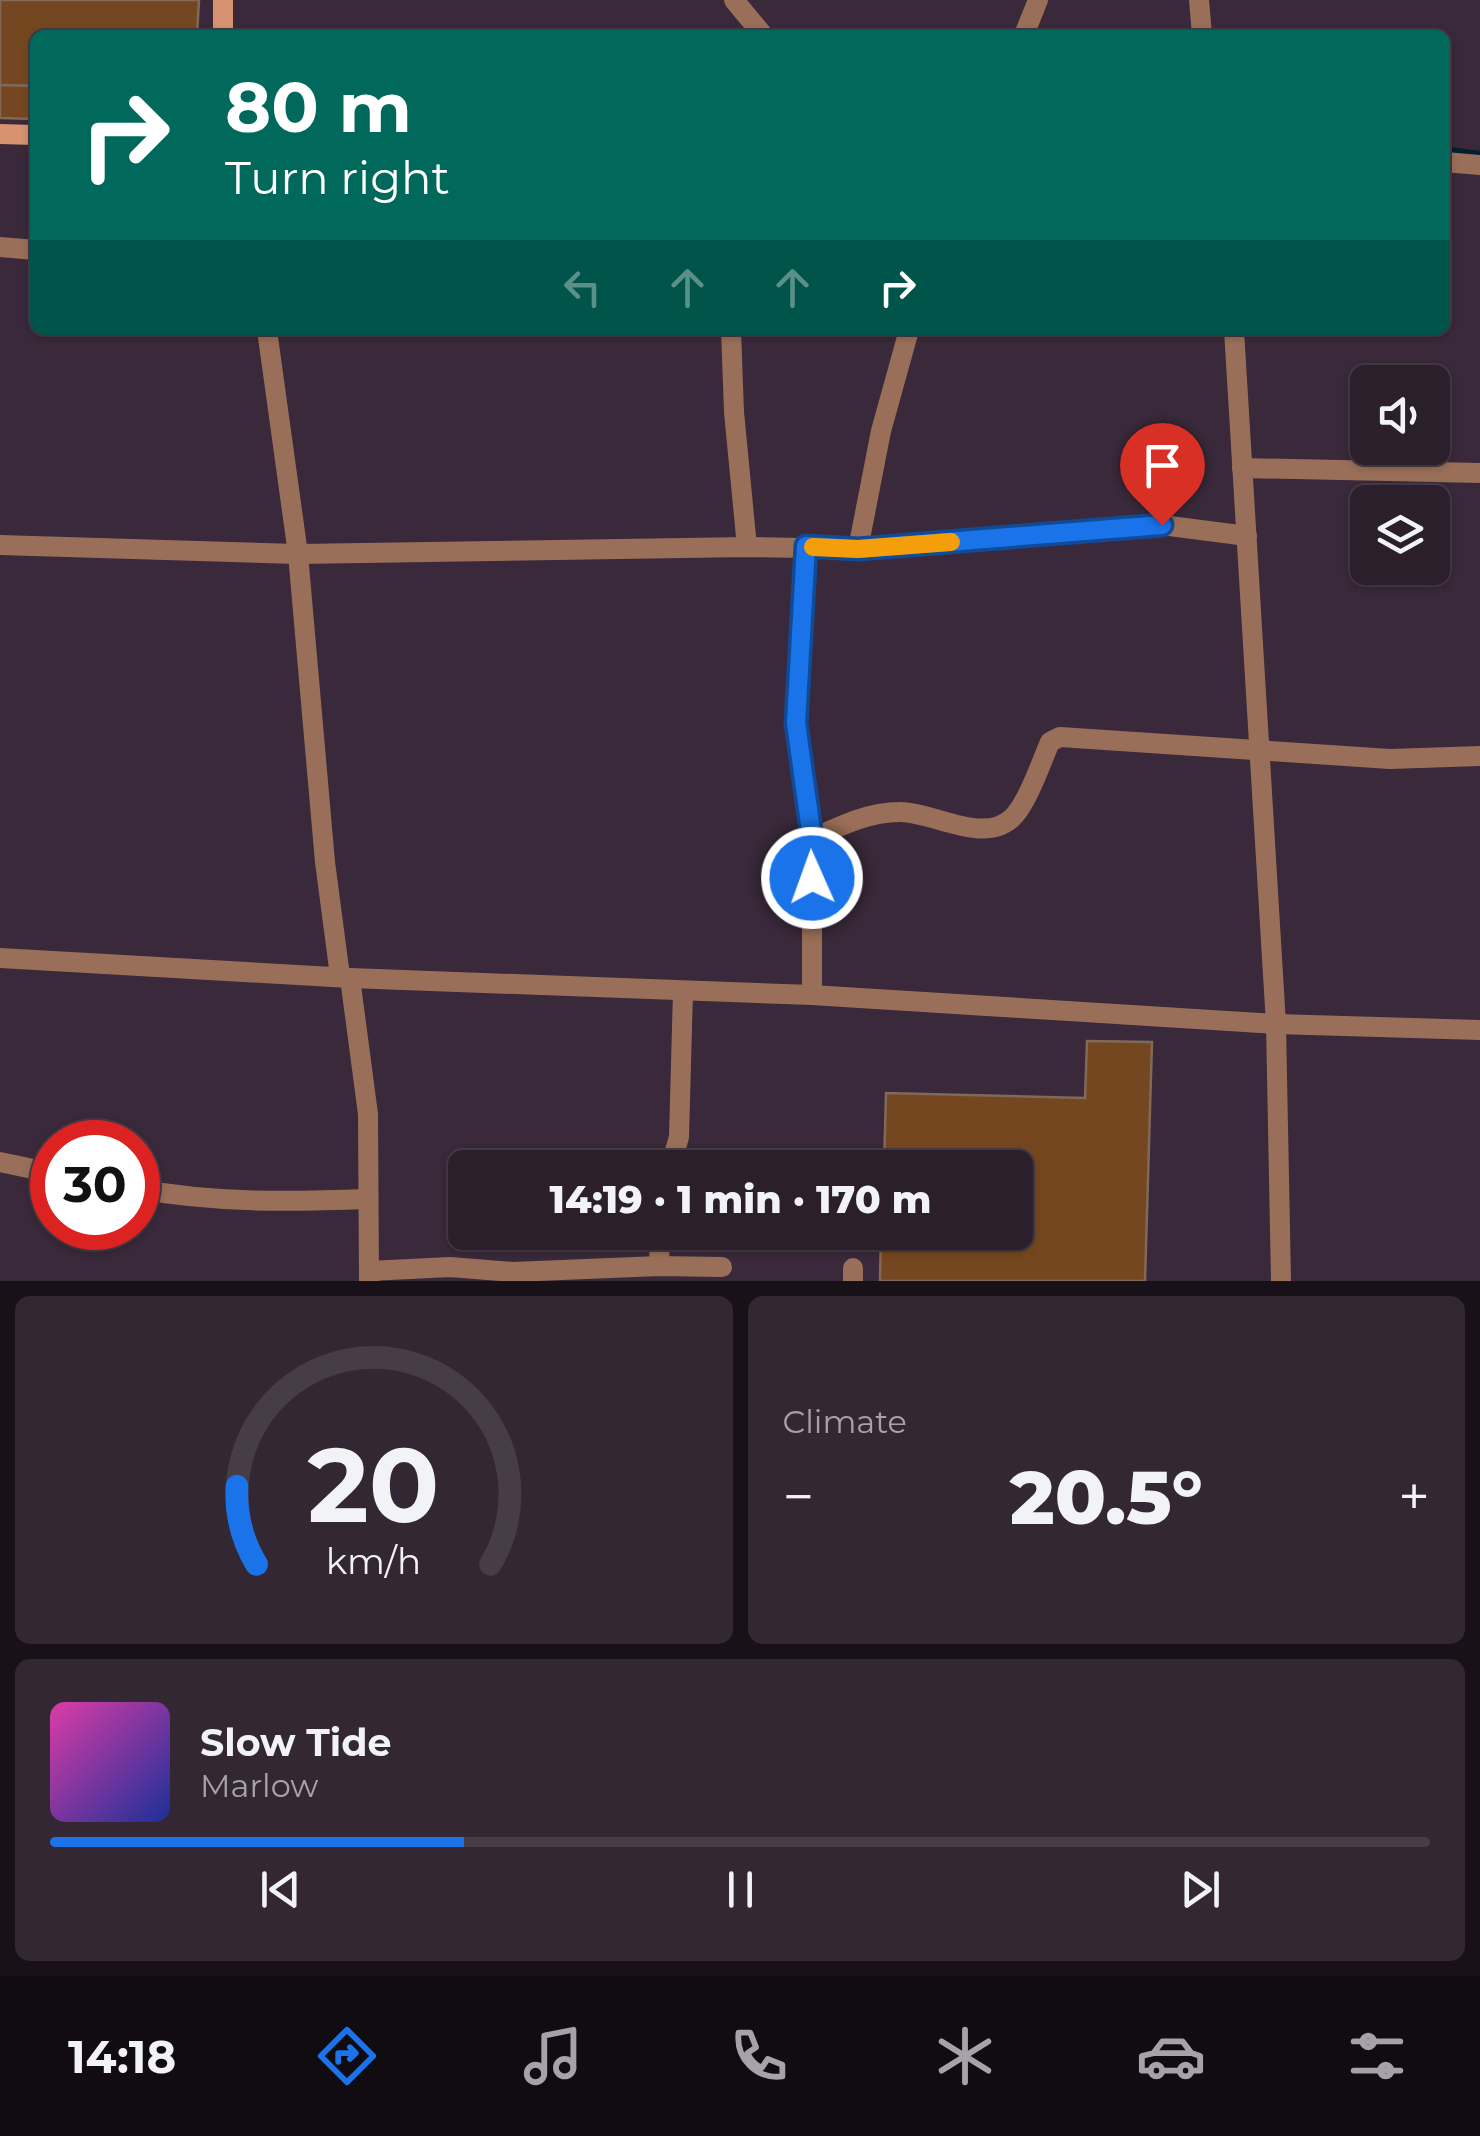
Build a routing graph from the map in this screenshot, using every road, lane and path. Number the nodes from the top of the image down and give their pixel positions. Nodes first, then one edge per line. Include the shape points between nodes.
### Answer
1 (223, 0) edge
2 (734, 0) edge
3 (1038, 0) edge
4 (1199, 0) edge
5 (224, 30) edge
6 (758, 30) edge
7 (1026, 30) edge
8 (1202, 30) edge
9 (0, 134) edge
10 (30, 135) edge
11 (1450, 163) edge
12 (1480, 166) edge
13 (0, 248) edge
14 (30, 250) edge
15 (268, 335) edge
16 (731, 335) edge
17 (908, 335) edge
18 (1234, 335) edge
19 (1242, 468) junction
20 (1480, 473) edge
21 (1246, 536) junction
22 (0, 545) edge
23 (806, 546) junction
24 (747, 547) junction
25 (858, 549) junction
26 (298, 554) junction
27 (1258, 752) junction
28 (1480, 756) edge
29 (812, 838) junction
30 (0, 958) edge
31 (345, 977) junction
32 (682, 991) junction
33 (812, 996) junction
34 (1276, 1024) junction
35 (1480, 1030) edge
36 (675, 1150) edge
37 (0, 1162) edge
38 (30, 1168) edge
39 (160, 1192) edge
40 (368, 1199) junction
41 (659, 1250) edge
42 (659, 1266) junction
43 (722, 1267) dead end
44 (369, 1276) edge
45 (1281, 1281) edge

1 - 5 main road
2 - 6 street
3 - 7 street
4 - 8 street
9 - 10 main road
11 - 12 street
13 - 14 street
15 - 26 street
16 - 24 street
17 - 25 street
18 - 19 street
19 - 20 street
19 - 21 street
21 - 25 street via 1162,525
21 - 27 street
22 - 26 street
23 - 24 street
23 - 25 street
23 - 29 street via 796,723
24 - 26 street
26 - 31 street via 325,862
27 - 28 street
27 - 29 street via 1060,737 1050,742 1016,815 1002,826 982,830 902,812 861,817
27 - 34 street
29 - 33 street
30 - 31 street
31 - 32 street
31 - 40 street via 368,1114
32 - 33 street
32 - 36 street
33 - 34 street
34 - 35 street
34 - 45 street
37 - 38 street
39 - 40 street via 225,1201
40 - 44 street
41 - 42 street
42 - 43 street
42 - 44 street via 513,1272 450,1267

